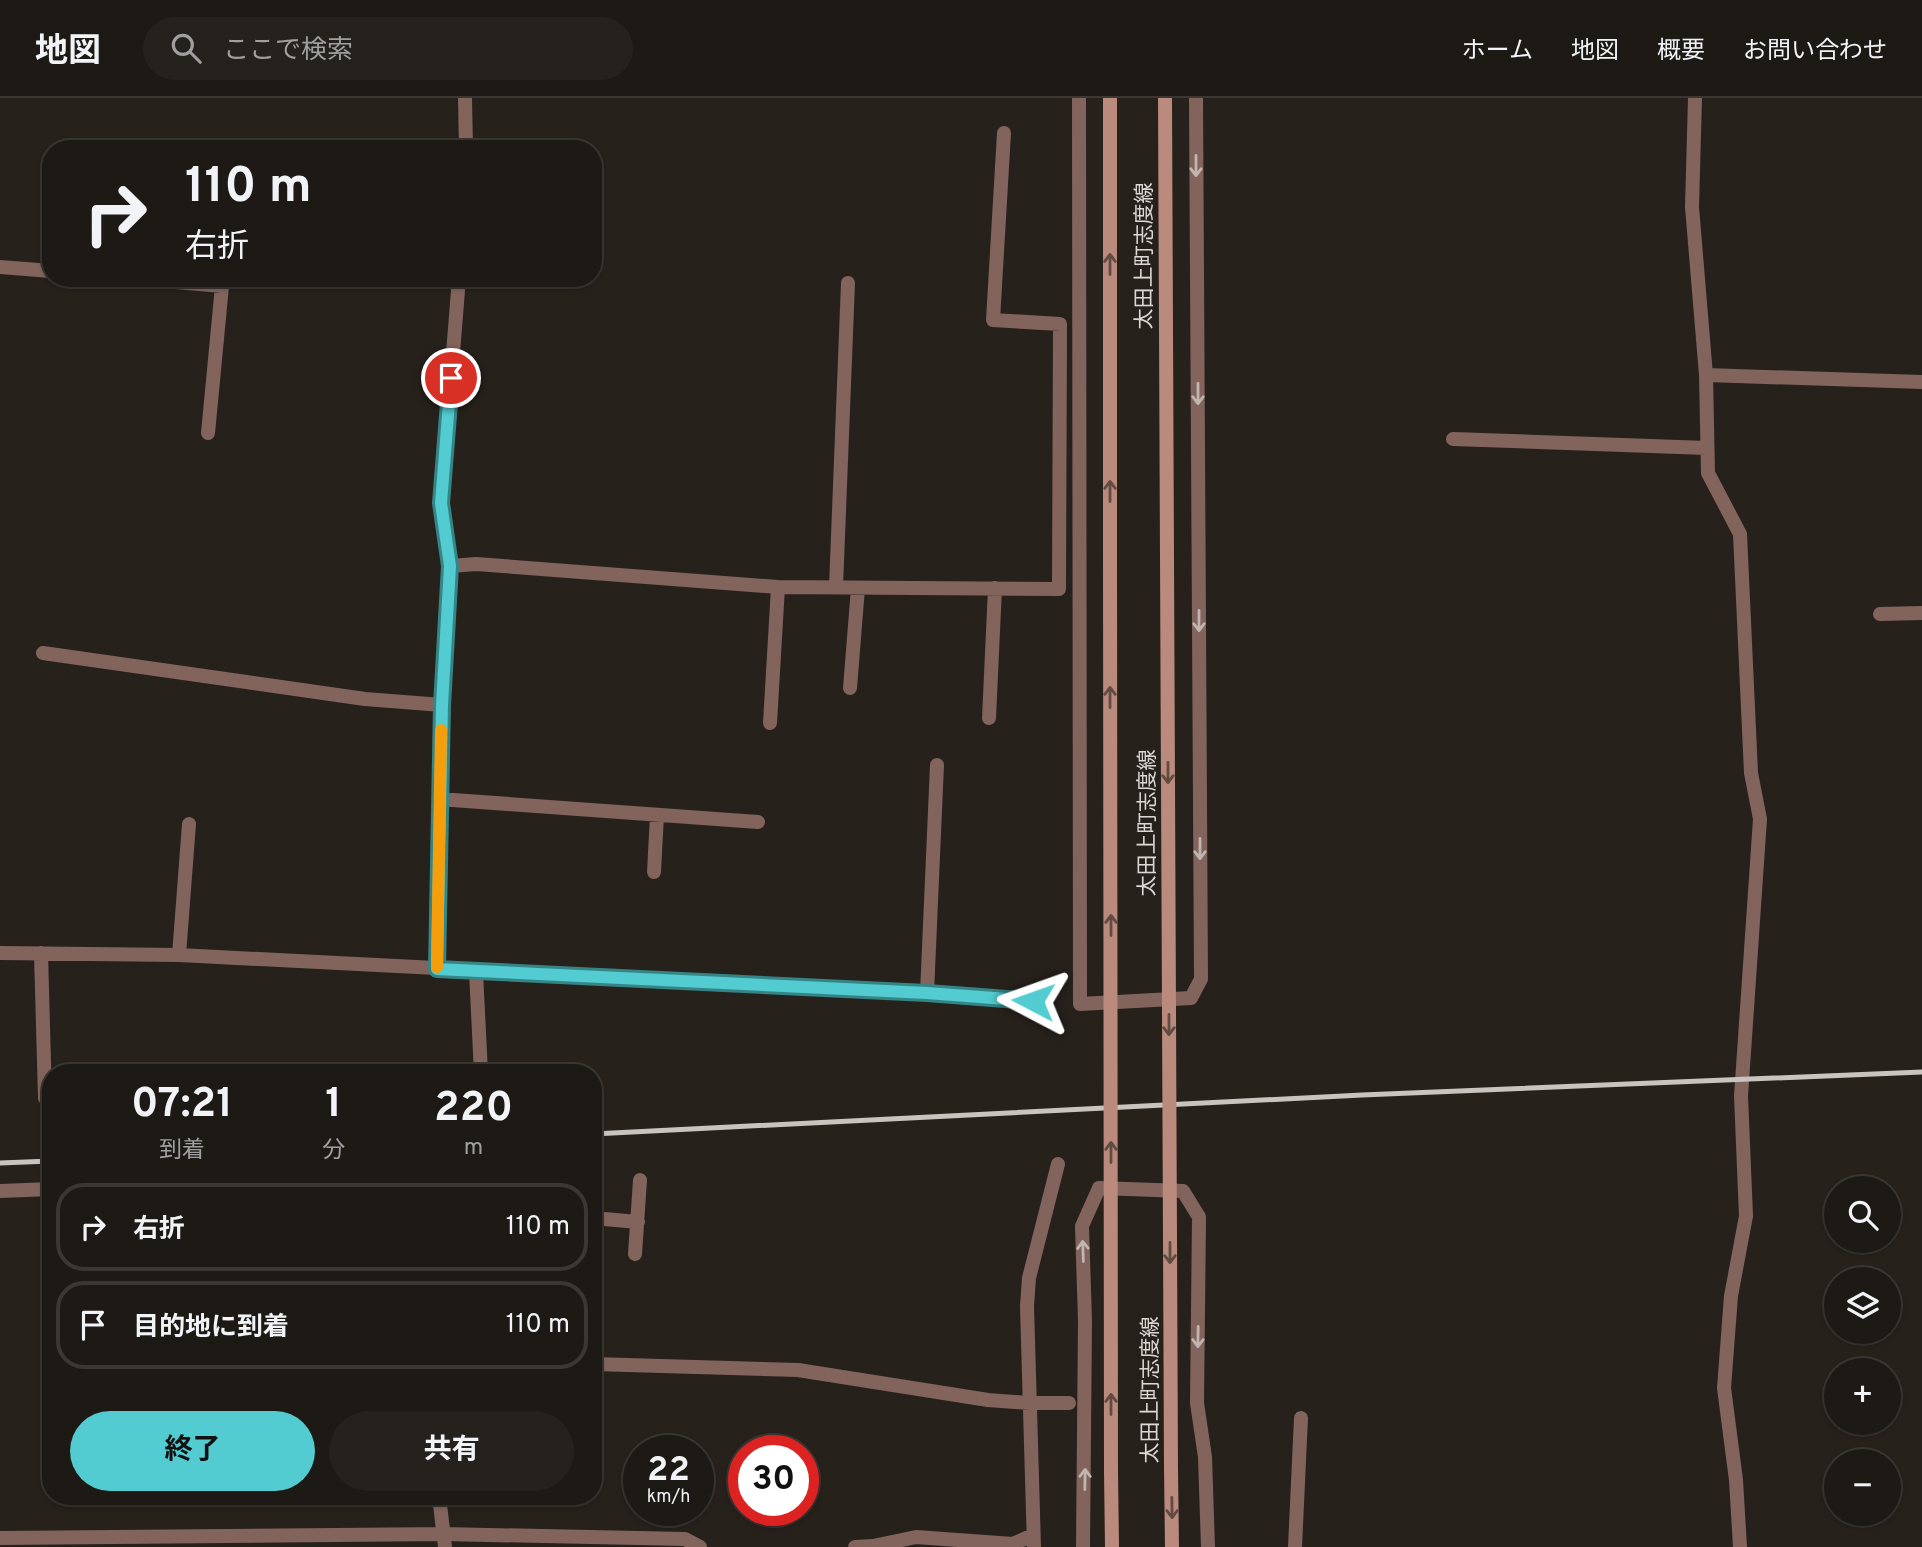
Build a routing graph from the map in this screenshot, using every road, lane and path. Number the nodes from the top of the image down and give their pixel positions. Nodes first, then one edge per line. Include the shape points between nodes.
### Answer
1 (465, 98) edge
2 (1079, 98) edge
3 (1110, 98) edge
4 (1165, 98) edge
5 (1196, 98) edge
6 (1695, 98) edge
7 (1004, 132) dead end
8 (466, 140) edge
9 (0, 267) edge
10 (42, 270) edge
11 (848, 282) dead end
12 (222, 287) edge
13 (458, 287) edge
14 (1706, 375) junction
15 (1922, 382) edge
16 (208, 433) dead end
17 (1453, 439) dead end
18 (1707, 447) junction
19 (450, 566) junction
20 (778, 587) junction
21 (836, 587) junction
22 (858, 588) junction
23 (995, 589) junction
24 (1922, 613) edge
25 (1880, 614) dead end
26 (43, 653) dead end
27 (850, 688) dead end
28 (442, 705) junction
29 (989, 718) dead end
30 (770, 723) dead end
31 (937, 765) dead end
32 (439, 799) junction
33 (657, 815) junction
34 (758, 822) dead end
35 (189, 824) dead end
36 (654, 872) dead end
37 (0, 953) edge
38 (41, 954) junction
39 (178, 955) junction
40 (437, 969) junction
41 (476, 972) junction
42 (927, 993) junction
43 (1033, 1001) dead end
44 (44, 1064) edge
45 (481, 1064) edge
46 (1058, 1164) dead end
47 (640, 1180) dead end
48 (42, 1189) edge
49 (0, 1191) edge
50 (602, 1219) edge
51 (638, 1222) junction
52 (635, 1254) dead end
53 (602, 1364) edge
54 (1029, 1403) junction
55 (1069, 1403) dead end
56 (1301, 1418) dead end
57 (440, 1505) edge
58 (0, 1538) edge
59 (444, 1541) edge
60 (1033, 1541) edge
61 (700, 1547) edge
62 (855, 1547) edge
63 (1083, 1547) edge
64 (1112, 1547) edge
65 (1172, 1547) edge
66 (1208, 1547) edge
67 (1295, 1547) edge
68 (1740, 1547) edge

1 - 8 street
5 -> 2 street via 1201,979 1191,998 1080,1004
64 -> 3 main road, 太田上町志度線, bridge
4 -> 65 main road, 太田上町志度線, bridge
6 - 14 street via 1692,207
7 - 23 street via 993,320 1060,324 1059,589
9 - 10 street
11 - 21 street
12 - 16 street
13 - 19 street via 441,503
14 - 15 street
14 - 18 street
17 - 18 street
18 - 68 street via 1708,473 1740,534 1751,773 1760,819 1741,1096 1746,1216 1731,1296 1724,1388
19 - 20 street via 476,564
19 - 28 street
20 - 21 street
20 - 30 street
21 - 22 street
22 - 23 street
22 - 27 street
23 - 29 street
24 - 25 street
26 - 28 street via 365,699
28 - 32 street
31 - 42 street
32 - 33 street
32 - 40 street
33 - 34 street
33 - 36 street
35 - 39 street
37 - 38 street
38 - 39 street
38 - 44 street
39 - 40 street
40 - 41 street
41 - 42 street
41 - 45 street
42 - 43 street
46 - 54 street via 1030,1278
47 - 51 street
48 - 49 street
50 - 51 street
51 - 52 street
53 - 54 street via 797,1370
54 - 55 street
54 - 60 street
56 - 67 street
57 - 59 street
58 - 59 street
59 - 61 street via 685,1539
60 - 62 street via 1013,1544 916,1537
63 -> 66 street via 1082,1226 1099,1188 1183,1191 1199,1217 1190,1403 1205,1457

